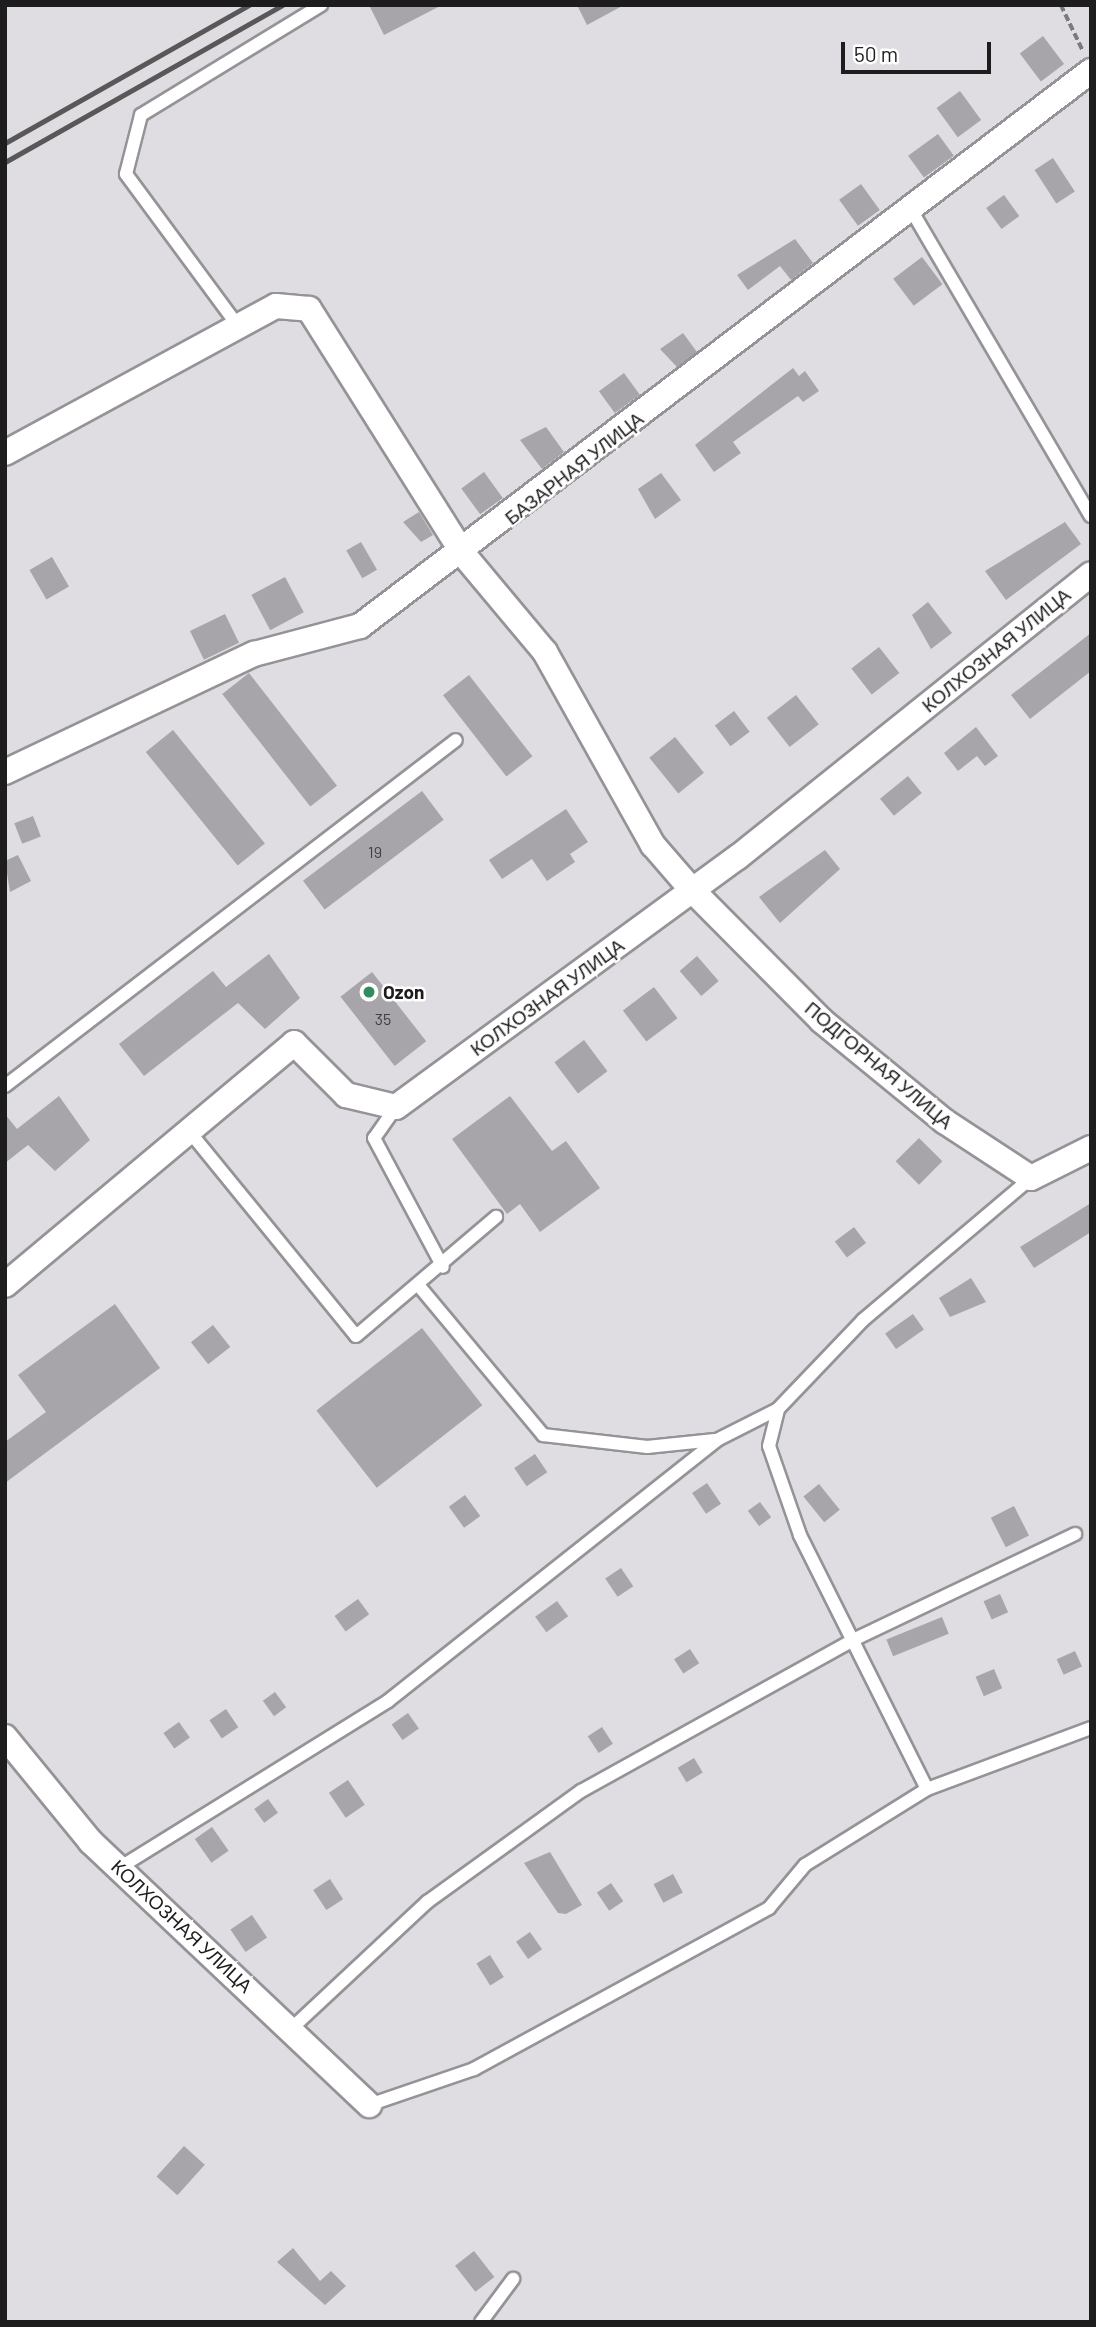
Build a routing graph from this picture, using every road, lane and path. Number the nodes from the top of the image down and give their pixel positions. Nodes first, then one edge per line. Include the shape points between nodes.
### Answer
1 (321, 5) edge
2 (1061, 5) edge
3 (1088, 63) edge
4 (910, 208) junction
5 (237, 326) junction
6 (5, 453) edge
7 (1091, 516) edge
8 (463, 554) junction
9 (1091, 574) edge
10 (456, 740) dead end
11 (5, 772) edge
12 (692, 890) junction
13 (5, 1086) edge
14 (396, 1108) junction
15 (189, 1131) junction
16 (1091, 1148) edge
17 (1031, 1178) junction
18 (496, 1217) dead end
19 (443, 1267) junction
20 (5, 1285) edge
21 (419, 1286) junction
22 (778, 1409) junction
23 (717, 1440) junction
24 (1075, 1534) dead end
25 (855, 1639) junction
26 (1091, 1728) edge
27 (5, 1737) edge
28 (928, 1789) junction
29 (119, 1868) junction
30 (292, 2028) junction
31 (369, 2105) joint
32 (513, 2279) dead end
33 (481, 2322) edge

1 - 5 lane via 141,115 126,174
2 - 3 path
3 - 4 street, БАЗАРНАЯ УЛИЦА
4 - 7 lane
4 - 8 street, БАЗАРНАЯ УЛИЦА
5 - 6 street
5 - 8 street, ПОДГОРНАЯ УЛИЦА via 276,306 309,309
8 - 11 street, БАЗАРНАЯ УЛИЦА via 360,626 254,654
8 - 12 street, ПОДГОРНАЯ УЛИЦА via 545,652 653,845
9 - 12 street, КОЛХОЗНАЯ УЛИЦА
10 - 13 lane
12 - 14 street, КОЛХОЗНАЯ УЛИЦА
12 - 17 street, ПОДГОРНАЯ УЛИЦА via 822,1021 944,1121
14 - 15 street via 346,1096 294,1043
14 - 19 lane via 374,1138
15 - 20 street
15 - 21 lane via 356,1336
16 - 17 street
17 - 22 lane via 863,1320
18 - 19 lane
19 - 21 lane
21 - 23 lane via 543,1435 647,1447
22 - 23 lane
22 - 25 lane via 769,1446 800,1535
23 - 29 lane via 388,1701
24 - 25 lane
25 - 28 lane
25 - 30 lane via 581,1791 427,1902
26 - 28 lane
27 - 29 street, КОЛХОЗНАЯ УЛИЦА
28 - 31 lane via 805,1864 769,1908 474,2069
29 - 30 street, КОЛХОЗНАЯ УЛИЦА
30 - 31 street, КОЛХОЗНАЯ УЛИЦА
32 - 33 lane

